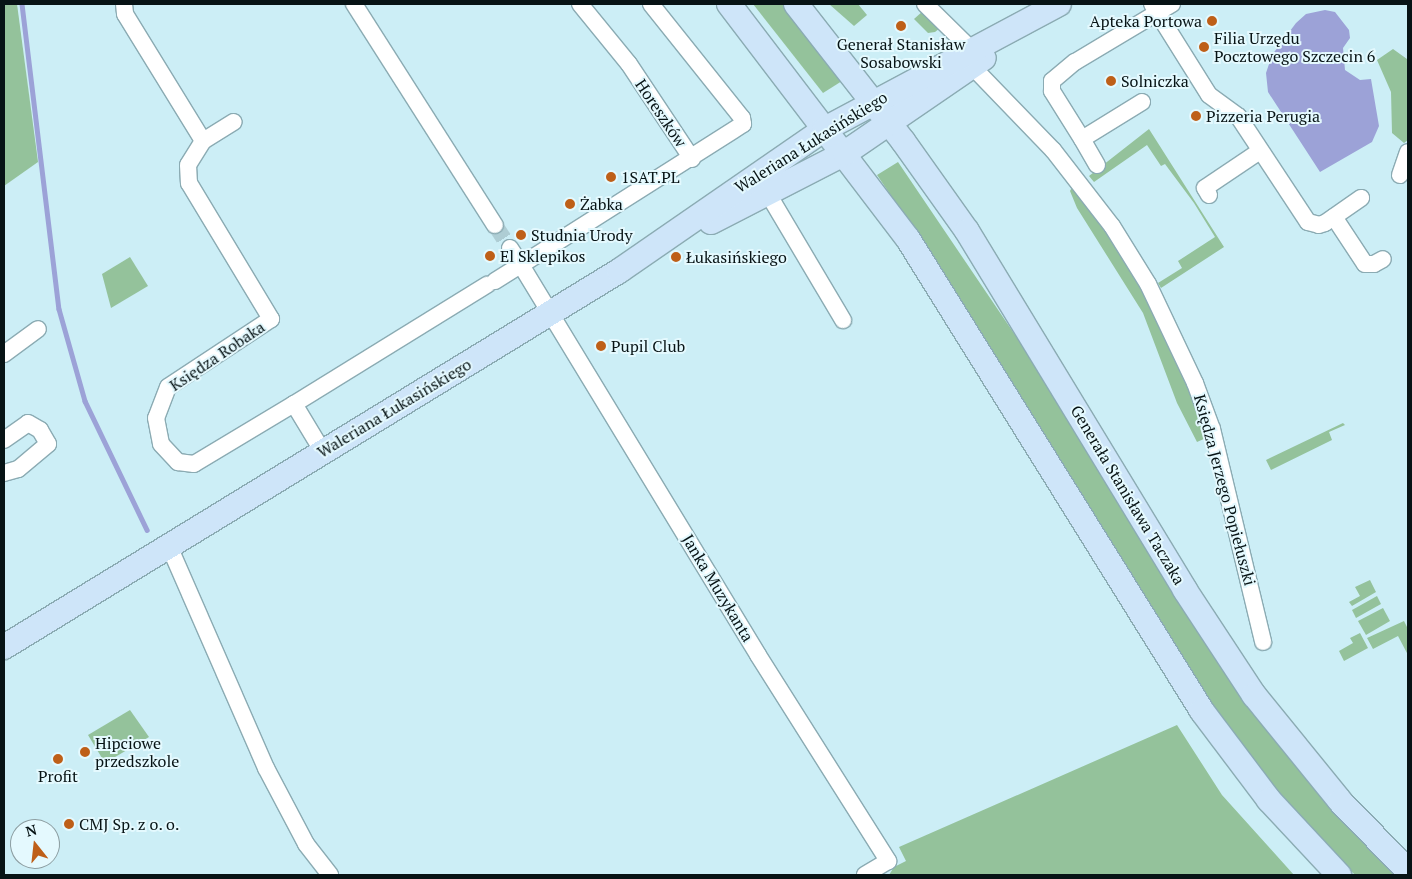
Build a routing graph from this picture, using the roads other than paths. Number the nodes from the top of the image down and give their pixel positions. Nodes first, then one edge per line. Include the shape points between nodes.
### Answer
1 (124, 4) edge
2 (354, 4) edge
3 (580, 4) edge
4 (650, 4) edge
5 (729, 4) edge
6 (796, 4) edge
7 (925, 4) edge
8 (1172, 4) edge
9 (1155, 8) edge
10 (1049, 10) edge
11 (972, 58) junction
12 (698, 76) dead end
13 (872, 102) junction
14 (1142, 102) dead end
15 (233, 122) dead end
16 (890, 124) junction
17 (825, 129) junction
18 (734, 132) junction
19 (1082, 139) junction
20 (203, 141) junction
21 (1260, 151) junction
22 (844, 152) junction
23 (1408, 152) edge
24 (692, 159) junction
25 (1097, 166) dead end
26 (1400, 175) dead end
27 (768, 192) junction
28 (1209, 195) dead end
29 (1361, 198) dead end
30 (1334, 217) junction
31 (495, 225) tunnel mouth
32 (510, 248) tunnel mouth
33 (1383, 259) dead end
34 (521, 265) junction
35 (619, 271) junction
36 (550, 313) junction
37 (843, 320) dead end
38 (38, 329) dead end
39 (4, 354) edge
40 (294, 404) junction
41 (4, 440) edge
42 (323, 452) junction
43 (4, 473) edge
44 (169, 546) junction
45 (1263, 642) dead end
46 (4, 647) edge
47 (1408, 871) edge
48 (330, 875) edge
49 (865, 875) edge
50 (1339, 875) edge

1 - 20 street via 125,14
2 - 31 street
3 - 24 street, Horeszków via 629,64
4 - 18 street via 742,118 743,124
5 - 17 main road
6 - 13 main road, Generała Stanisława Taczaka
7 - 11 street, Księdza Jerzego Popiełuszki
8 - 9 street
9 - 19 street via 1052,81 1052,91
9 - 21 street via 1210,95 1238,116
10 - 11 main road, Waleriana Łukasińskiego
11 - 13 main road, Waleriana Łukasińskiego
11 - 16 main road, Waleriana Łukasińskiego
11 - 45 street, Księdza Jerzego Popiełuszki via 1077,180 1124,243 1153,294 1195,383 1212,429
12 - 18 street via 735,122
13 - 16 main road, Generała Stanisława Taczaka
13 - 17 main road, Waleriana Łukasińskiego
14 - 19 street
15 - 20 street, Księdza Robaka
16 - 22 main road, Waleriana Łukasińskiego
16 - 47 main road, Generała Stanisława Taczaka via 967,231 1185,590 1254,695 1334,793
17 - 22 main road
17 - 35 main road, Waleriana Łukasińskiego
18 - 24 street
19 - 25 street
20 - 40 street, Księdza Robaka via 188,165 189,183 272,319 168,387 157,409 157,436 171,458 194,464
21 - 28 street via 1205,188
21 - 30 street via 1308,222 1319,225
22 - 27 main road, Waleriana Łukasińskiego
22 - 50 main road via 942,290 1202,711 1269,800
23 - 26 street
24 - 34 street, Horeszków
27 - 35 main road, Waleriana Łukasińskiego
27 - 37 street, Waleriana Łukasińskiego
29 - 30 street
30 - 33 street via 1365,264
32 - 34 street
34 - 36 street
34 - 40 street, Horeszków
35 - 36 main road, Waleriana Łukasińskiego
36 - 42 main road, Waleriana Łukasińskiego
36 - 49 street, Janka Muzykanta via 888,861
38 - 39 street
40 - 42 street
41 - 43 street via 28,423 35,424 48,444 18,469
42 - 44 main road, Waleriana Łukasińskiego
44 - 46 main road, Waleriana Łukasińskiego
44 - 48 street via 266,768 294,825

